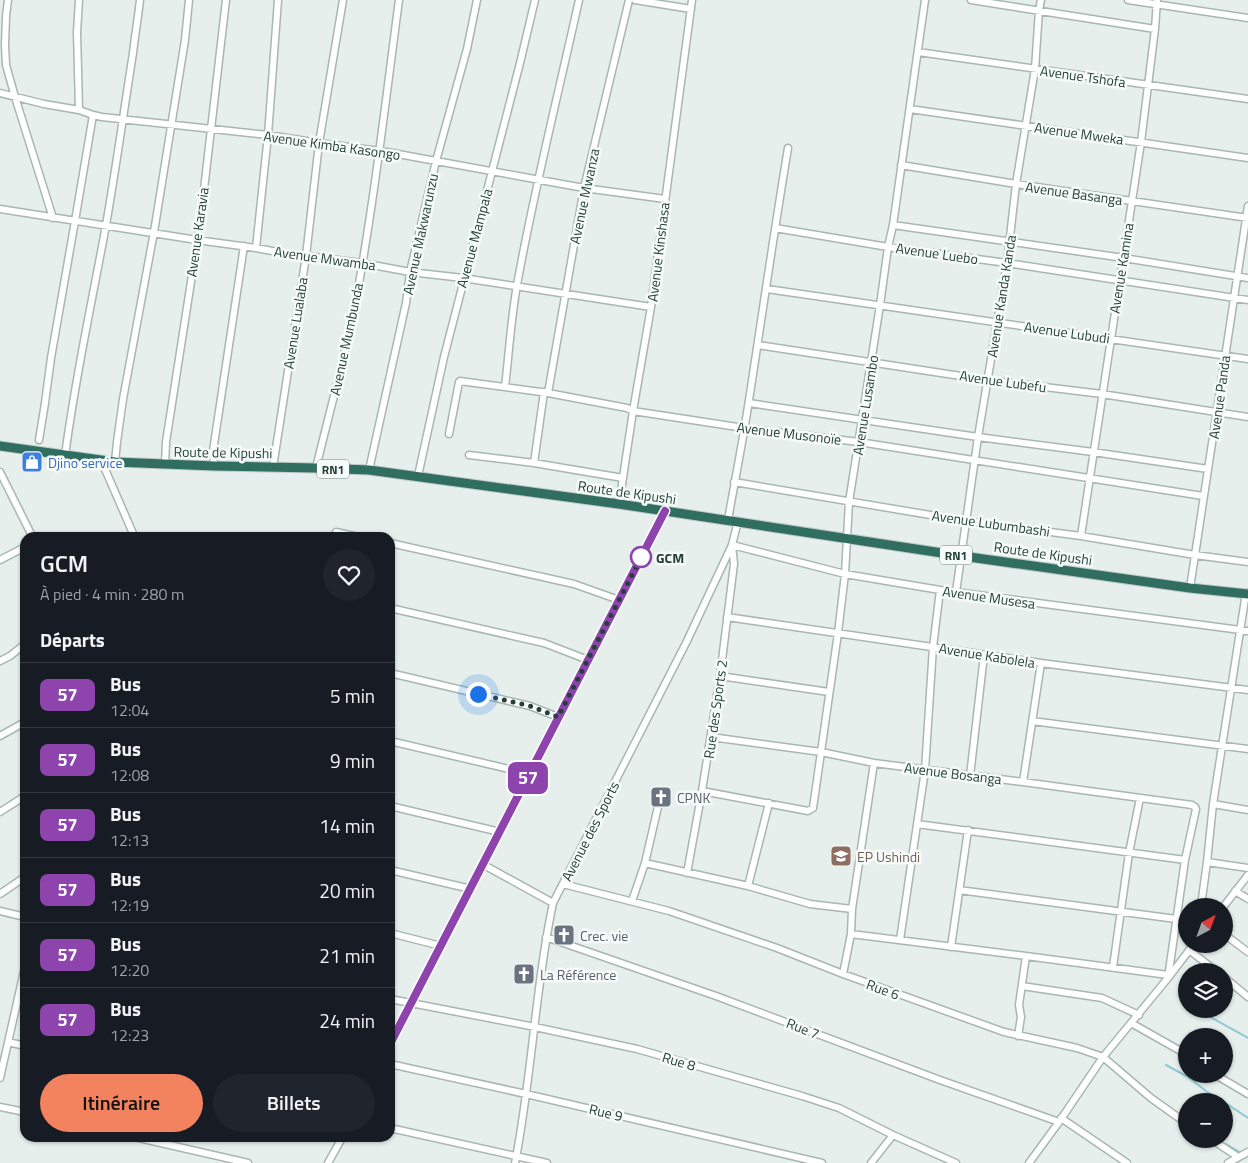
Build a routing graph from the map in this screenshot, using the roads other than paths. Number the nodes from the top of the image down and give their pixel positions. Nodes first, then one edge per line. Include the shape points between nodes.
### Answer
1 (8, 0) edge
2 (79, 0) edge
3 (140, 0) edge
4 (189, 0) edge
5 (226, 0) edge
6 (278, 0) edge
7 (343, 0) edge
8 (399, 0) edge
9 (478, 0) edge
10 (535, 0) edge
11 (579, 0) edge
12 (629, 0) edge
13 (635, 0) edge
14 (692, 0) edge
15 (925, 0) edge
16 (972, 0) edge
17 (1041, 0) edge
18 (1128, 0) edge
19 (1157, 2) edge
20 (691, 9) junction
21 (1039, 10) junction
22 (1248, 18) edge
23 (1155, 29) junction
24 (918, 52) junction
25 (1035, 69) junction
26 (1148, 85) junction
27 (0, 93) edge
28 (15, 97) junction
29 (1248, 100) edge
30 (910, 109) junction
31 (79, 110) junction
32 (93, 115) junction
33 (124, 118) junction
34 (171, 124) junction
35 (1026, 126) junction
36 (210, 128) junction
37 (268, 135) junction
38 (1141, 142) junction
39 (320, 144) junction
40 (788, 148) dead end
41 (379, 151) junction
42 (1248, 158) edge
43 (436, 161) junction
44 (901, 165) junction
45 (492, 170) junction
46 (538, 179) junction
47 (1016, 184) junction
48 (584, 188) junction
49 (665, 199) junction
50 (1132, 201) junction
51 (1248, 206) edge
52 (0, 209) edge
53 (53, 218) junction
54 (1247, 218) edge
55 (75, 221) junction
56 (106, 225) junction
57 (894, 225) junction
58 (775, 228) junction
59 (154, 232) junction
60 (197, 240) junction
61 (1009, 242) junction
62 (244, 246) junction
63 (888, 247) junction
64 (256, 248) junction
65 (306, 256) junction
66 (1124, 258) junction
67 (1007, 263) junction
68 (362, 264) junction
69 (410, 272) junction
70 (1237, 276) junction
71 (463, 278) junction
72 (1248, 278) edge
73 (1120, 280) junction
74 (517, 287) junction
75 (767, 289) junction
76 (565, 294) junction
77 (1233, 298) junction
78 (1248, 300) edge
79 (880, 305) junction
80 (651, 307) junction
81 (997, 322) junction
82 (1110, 338) junction
83 (758, 344) junction
84 (1225, 355) junction
85 (1248, 358) edge
86 (871, 362) junction
87 (988, 380) junction
88 (505, 387) junction
89 (546, 393) junction
90 (1102, 394) junction
91 (749, 403) junction
92 (633, 411) junction
93 (1217, 412) junction
94 (1248, 417) edge
95 (863, 420) junction
96 (744, 428) junction
97 (449, 434) dead end
98 (978, 437) junction
99 (39, 440) dead end
100 (859, 442) junction
101 (0, 446) edge
102 (1093, 452) junction
103 (469, 455) dead end
104 (65, 456) junction
105 (101, 460) junction
106 (975, 460) junction
107 (115, 462) junction
108 (534, 463) junction
109 (165, 464) junction
110 (214, 466) junction
111 (273, 467) junction
112 (316, 468) junction
113 (1208, 469) junction
114 (369, 470) junction
115 (0, 472) edge
116 (418, 476) junction
117 (623, 478) junction
118 (1089, 478) junction
119 (734, 482) junction
120 (1203, 496) junction
121 (849, 502) junction
122 (619, 504) junction
123 (665, 511) junction
124 (733, 521) junction
125 (966, 521) junction
126 (30, 532) edge
127 (132, 532) edge
128 (1081, 536) junction
129 (847, 539) junction
130 (395, 545) edge
131 (732, 545) junction
132 (20, 550) edge
133 (1195, 555) junction
134 (962, 556) junction
135 (0, 560) edge
136 (1248, 562) edge
137 (845, 574) junction
138 (1190, 588) junction
139 (940, 590) junction
140 (956, 592) junction
141 (1247, 594) edge
142 (619, 600) junction
143 (395, 609) edge
144 (727, 617) junction
145 (1240, 629) junction
146 (1248, 631) edge
147 (838, 633) junction
148 (933, 647) junction
149 (20, 648) edge
150 (984, 655) junction
151 (588, 660) junction
152 (0, 661) edge
153 (1041, 663) junction
154 (395, 674) edge
155 (720, 676) junction
156 (1230, 688) junction
157 (1248, 690) edge
158 (829, 692) junction
159 (558, 717) junction
160 (1032, 721) junction
161 (20, 725) edge
162 (0, 736) edge
163 (711, 737) junction
164 (395, 742) edge
165 (1223, 746) junction
166 (1248, 749) edge
167 (821, 752) junction
168 (874, 763) junction
169 (925, 770) junction
170 (530, 774) junction
171 (970, 776) junction
172 (1023, 782) junction
173 (702, 791) junction
174 (660, 798) dead end
175 (1140, 798) junction
176 (20, 799) edge
177 (769, 803) junction
178 (1213, 804) junction
179 (395, 807) edge
180 (1248, 810) edge
181 (0, 812) edge
182 (917, 824) junction
183 (968, 830) junction
184 (500, 832) junction
185 (1129, 853) junction
186 (1185, 860) junction
187 (1207, 862) junction
188 (645, 863) junction
189 (484, 865) junction
190 (1248, 868) edge
191 (395, 871) edge
192 (687, 873) junction
193 (1248, 875) edge
194 (20, 880) edge
195 (563, 884) junction
196 (748, 886) junction
197 (471, 889) junction
198 (960, 890) junction
199 (1235, 891) junction
200 (0, 894) edge
201 (1201, 898) edge
202 (1230, 898) edge
203 (1248, 899) edge
204 (632, 901) junction
205 (554, 903) junction
206 (852, 909) junction
207 (0, 911) edge
208 (1121, 912) junction
209 (20, 916) edge
210 (1176, 919) junction
211 (395, 934) edge
212 (852, 934) junction
213 (546, 937) junction
214 (900, 940) junction
215 (1233, 941) edge
216 (441, 946) junction
217 (951, 947) junction
218 (1248, 952) edge
219 (1187, 953) edge
220 (1193, 953) edge
221 (1026, 956) junction
222 (1206, 963) edge
223 (1113, 967) junction
224 (843, 974) junction
225 (1168, 977) junction
226 (1233, 984) edge
227 (1022, 986) junction
228 (20, 995) edge
229 (1248, 997) edge
230 (395, 1000) edge
231 (411, 1004) junction
232 (1139, 1014) junction
233 (1131, 1024) junction
234 (534, 1027) junction
235 (395, 1034) edge
236 (1018, 1036) junction
237 (8, 1042) junction
238 (20, 1045) edge
239 (1178, 1050) edge
240 (1103, 1057) junction
241 (395, 1065) edge
242 (0, 1078) edge
243 (1229, 1083) edge
244 (526, 1094) junction
245 (1248, 1094) edge
246 (0, 1107) edge
247 (20, 1111) edge
248 (1178, 1117) edge
249 (1060, 1120) junction
250 (395, 1129) edge
251 (893, 1135) junction
252 (156, 1142) edge
253 (340, 1142) edge
254 (1224, 1148) edge
255 (1248, 1152) edge
256 (1238, 1157) junction
257 (515, 1160) edge
258 (248, 1163) edge
259 (328, 1163) edge
260 (547, 1163) edge
261 (822, 1163) edge
262 (871, 1163) edge
263 (956, 1163) edge
264 (1028, 1163) edge
265 (1127, 1163) edge
266 (1228, 1163) edge

1 - 28 street via 6,65
2 - 31 street
3 - 33 street
4 - 34 street
5 - 36 street, Avenue Karavia
6 - 37 street
7 - 39 street, Avenue Lualaba
8 - 41 street, Avenue Mumbunda
9 - 43 street, Avenue Makwarunzu
10 - 45 street, Avenue Mampala
11 - 46 street
12 - 48 street, Avenue Mwanza
13 - 20 street
14 - 20 street, Avenue Kinshasa
15 - 24 street, Avenue Lusambo
16 - 21 street
17 - 21 street, Avenue Kanda Kanda
18 - 19 street
19 - 22 street
19 - 23 street, Avenue Kamina
20 - 49 street, Avenue Kinshasa
21 - 23 street
21 - 25 street, Avenue Kanda Kanda
23 - 26 street, Avenue Kamina
24 - 25 street, Avenue Tshofa
24 - 30 street, Avenue Lusambo
25 - 26 street, Avenue Tshofa
25 - 35 street, Avenue Kanda Kanda
26 - 29 street, Avenue Tshofa
26 - 38 street, Avenue Kamina
27 - 28 street, Avenue Kimba Kasongo
28 - 31 street, Avenue Kimba Kasongo
28 - 53 street
30 - 35 street, Avenue Mweka
30 - 44 street, Avenue Lusambo
31 - 32 street, Avenue Kimba Kasongo
32 - 33 street, Avenue Kimba Kasongo
32 - 55 street
33 - 34 street, Avenue Kimba Kasongo
33 - 56 street
34 - 36 street, Avenue Kimba Kasongo
34 - 59 street
35 - 38 street, Avenue Mweka
35 - 47 street, Avenue Kanda Kanda
36 - 37 street, Avenue Kimba Kasongo
36 - 60 street, Avenue Karavia
37 - 39 street, Avenue Kimba Kasongo
37 - 64 street
38 - 42 street, Avenue Mweka
38 - 50 street, Avenue Kamina
39 - 41 street, Avenue Kimba Kasongo
39 - 65 street, Avenue Lualaba
40 - 58 street, Avenue des Sports
41 - 43 street, Avenue Kimba Kasongo
41 - 68 street, Avenue Mumbunda
43 - 45 street, Avenue Kimba Kasongo
43 - 69 street, Avenue Makwarunzu
44 - 47 street, Avenue Basanga
44 - 57 street, Avenue Lusambo
45 - 46 street, Avenue Kimba Kasongo
45 - 71 street, Avenue Mampala
46 - 48 street, Avenue Kimba Kasongo
46 - 74 street
47 - 50 street, Avenue Basanga
47 - 61 street, Avenue Kanda Kanda
48 - 49 street, Avenue Kimba Kasongo
48 - 76 street, Avenue Mwanza
49 - 80 street, Avenue Kinshasa
50 - 54 street, Avenue Basanga
50 - 66 street, Avenue Kamina
51 - 54 street, Avenue Panda
52 - 53 street, Avenue Mwamba
53 - 55 street, Avenue Mwamba
54 - 70 street, Avenue Panda
55 - 56 street, Avenue Mwamba
55 - 99 street
56 - 59 street, Avenue Mwamba
56 - 104 street
57 - 61 street, Avenue Luebo
57 - 63 street, Avenue Lusambo
58 - 63 street, Avenue Luebo
58 - 75 street, Avenue des Sports
59 - 60 street, Avenue Mwamba
59 - 107 street via 123,399
60 - 62 street, Avenue Mwamba
60 - 109 street, Avenue Karavia
61 - 66 street, Avenue Luebo
61 - 67 street, Avenue Kanda Kanda
62 - 64 street, Avenue Mwamba
62 - 110 street via 213,451
63 - 67 street, Avenue Luebo
63 - 79 street, Avenue Lusambo
64 - 65 street, Avenue Mwamba
65 - 68 street, Avenue Mwamba
65 - 111 street, Avenue Lualaba
66 - 70 street, Avenue Luebo
66 - 73 street, Avenue Kamina
67 - 73 street, Avenue Luebo
67 - 81 street, Avenue Kanda Kanda
68 - 69 street, Avenue Mwamba
68 - 112 street, Avenue Mumbunda
69 - 71 street, Avenue Mwamba
69 - 114 street, Avenue Makwarunzu via 406,304
70 - 72 street, Avenue Luebo
70 - 77 street, Avenue Panda
71 - 74 street, Avenue Mwamba
71 - 116 street, Avenue Mampala
73 - 77 street, Avenue Luebo
73 - 82 street, Avenue Kamina
74 - 76 street, Avenue Mwamba
74 - 88 street
75 - 79 street, Avenue Lubudi
75 - 83 street, Avenue des Sports
76 - 80 street, Avenue Mwamba
76 - 89 street, Avenue Mwanza
77 - 78 street, Avenue Luebo
77 - 84 street, Avenue Panda
79 - 81 street, Avenue Lubudi
79 - 86 street, Avenue Lusambo
80 - 92 street, Avenue Kinshasa
81 - 82 street, Avenue Lubudi
81 - 87 street, Avenue Kanda Kanda
82 - 84 street, Avenue Lubudi
82 - 90 street, Avenue Kamina
83 - 86 street, Avenue Lubefu
83 - 91 street, Avenue des Sports
84 - 85 street, Avenue Lubudi
84 - 93 street, Avenue Panda
86 - 87 street, Avenue Lubefu
86 - 95 street, Avenue Lusambo
87 - 90 street, Avenue Lubefu
87 - 98 street, Avenue Kanda Kanda
88 - 89 street, Avenue Musonoïe
88 - 97 street, Avenue Musonoïe via 459,381
89 - 92 street, Avenue Musonoïe
89 - 108 street, Avenue Mwanza
90 - 93 street, Avenue Lubefu
90 - 102 street, Avenue Kamina
91 - 95 street, Avenue Musonoïe
91 - 96 street, Avenue des Sports
92 - 96 street, Avenue Musonoïe
92 - 117 street, Avenue Kinshasa
93 - 94 street, Avenue Lubefu
93 - 113 street, Avenue Panda
95 - 98 street, Avenue Musonoïe
95 - 100 street, Avenue Lusambo
96 - 100 street, Avenue Musonoïe
96 - 119 street, Avenue des Sports
98 - 102 street, Avenue Musonoïe
98 - 106 street, Avenue Kanda Kanda
100 - 106 street, Avenue Musonoïe
100 - 121 street, Avenue Lusambo
101 - 104 highway, Route de Kipushi / RN1
102 - 113 street, Avenue Musonoïe
102 - 118 street, Avenue Kamina
103 - 108 street
104 - 105 highway, Route de Kipushi / RN1
105 - 107 highway, Route de Kipushi / RN1
105 - 127 street
106 - 118 street, Avenue Musonoïe
106 - 125 street, Avenue Kanda Kanda
107 - 109 highway, Route de Kipushi / RN1
108 - 117 street
109 - 110 highway, Route de Kipushi / RN1
110 - 111 highway, Route de Kipushi / RN1
111 - 112 highway, Route de Kipushi / RN1
112 - 114 highway, Route de Kipushi / RN1
113 - 120 street, Avenue Panda
114 - 116 highway, Route de Kipushi / RN1
115 - 126 street
116 - 122 highway, Route de Kipushi / RN1
117 - 122 street, Avenue Kinshasa
118 - 120 street, Avenue Musonoïe
118 - 128 street, Avenue Kamina
119 - 121 street, Avenue Lubumbashi
119 - 124 street, Avenue des Sports
120 - 133 street, Avenue Panda
121 - 125 street, Avenue Lubumbashi
121 - 129 street, Avenue Lusambo
122 - 123 highway, Route de Kipushi / RN1
123 - 124 highway, Route de Kipushi / RN1
123 - 142 street
124 - 129 highway, Route de Kipushi / RN1
124 - 131 street, Avenue des Sports
125 - 128 street, Avenue Lubumbashi
125 - 134 street, Avenue Kanda Kanda
128 - 133 street, Avenue Lubumbashi
129 - 134 highway, Route de Kipushi / RN1
129 - 137 street, Avenue Lusambo
130 - 142 street via 574,584
131 - 137 street, Avenue Musesa
131 - 144 street, Rue des Sports 2 via 734,564
131 - 195 street, Avenue des Sports
132 - 135 street
133 - 136 street, Avenue Lubumbashi
133 - 138 street, Avenue Panda
134 - 138 highway, Route de Kipushi / RN1
134 - 140 street, Avenue Kanda Kanda
137 - 139 street, Avenue Musesa
137 - 147 street, Avenue Lusambo
138 - 141 highway, Route de Kipushi / RN1
139 - 140 street, Avenue Musesa
139 - 148 street
140 - 145 street, Avenue Musesa
141 - 145 street
142 - 151 street
143 - 151 street via 544,643
144 - 147 street, Avenue Kabolela
144 - 155 street, Rue des Sports 2
145 - 146 street, Avenue Musesa
145 - 156 street
147 - 148 street, Avenue Kabolela
147 - 158 street, Avenue Lusambo
148 - 150 street, Avenue Kabolela
148 - 169 street
149 - 152 street
150 - 153 street, Avenue Kabolela
150 - 171 street
151 - 159 street
153 - 156 street, Avenue Kabolela
153 - 160 street
154 - 159 street via 530,706
155 - 158 street
155 - 163 street, Rue des Sports 2
156 - 157 street, Avenue Kabolela
156 - 165 street
158 - 167 street, Avenue Lusambo
159 - 170 street
160 - 165 street
160 - 172 street
161 - 162 street
163 - 167 street, Avenue Bosanga
163 - 173 street, Rue des Sports 2
164 - 170 street
165 - 166 street
165 - 178 street
167 - 168 street, Avenue Bosanga
167 - 177 street, Avenue Lusambo via 811,810
168 - 169 street, Avenue Bosanga
168 - 206 street
169 - 171 street, Avenue Bosanga
169 - 182 street
170 - 184 street
171 - 172 street, Avenue Bosanga
172 - 175 street, Avenue Bosanga
173 - 177 street
173 - 192 street, Rue des Sports 2
174 - 188 street
175 - 185 street
175 - 186 street, Avenue Bosanga via 1195,807
176 - 181 street
177 - 196 street
178 - 180 street
178 - 187 street
179 - 184 street
182 - 183 street
182 - 214 street
183 - 185 street
183 - 198 street
184 - 189 street
185 - 186 street
185 - 208 street
186 - 210 street
187 - 190 street
187 - 201 street
188 - 192 street
188 - 204 street
189 - 197 street
189 - 205 street
191 - 197 street
192 - 196 street
193 - 199 street
194 - 200 street
195 - 204 street, Rue 6
195 - 205 street, Avenue des Sports
196 - 206 street via 810,904
197 - 216 street
198 - 208 street
198 - 217 street
199 - 202 street
199 - 203 street
204 - 224 street, Rue 6 via 777,948
205 - 213 street, Avenue des Sports
206 - 212 street
207 - 209 street
208 - 210 street
208 - 223 street
210 - 225 street
211 - 216 street
212 - 214 street
212 - 224 street
213 - 234 street, Avenue des Sports
213 - 249 street, Rue 7 via 716,996 940,1080
214 - 217 street
215 - 218 street
216 - 231 street
217 - 221 street
219 - 225 street
220 - 222 street
221 - 223 street
221 - 227 street
223 - 225 street
224 - 236 street, Rue 6
225 - 232 street
226 - 229 street
227 - 232 street via 1102,998
227 - 236 street
228 - 237 street
230 - 231 street, Rue 8
231 - 234 street, Rue 8
231 - 235 street
232 - 233 street
233 - 239 street
233 - 240 street
234 - 244 street, Avenue des Sports
234 - 251 street, Rue 8 via 637,1049 802,1096 839,1108
236 - 240 street, Rue 6 via 1077,1048
237 - 238 street
237 - 242 street
240 - 248 street, Rue 6
240 - 249 street
241 - 244 street, Rue 9
243 - 245 street
244 - 257 street, Avenue des Sports
244 - 261 street, Rue 9
246 - 247 street
249 - 264 street
249 - 265 street, Rue 7
250 - 257 street
251 - 262 street
251 - 263 street, Rue 8
252 - 258 street
253 - 259 street
254 - 256 street
255 - 256 street
256 - 266 street
257 - 260 street

